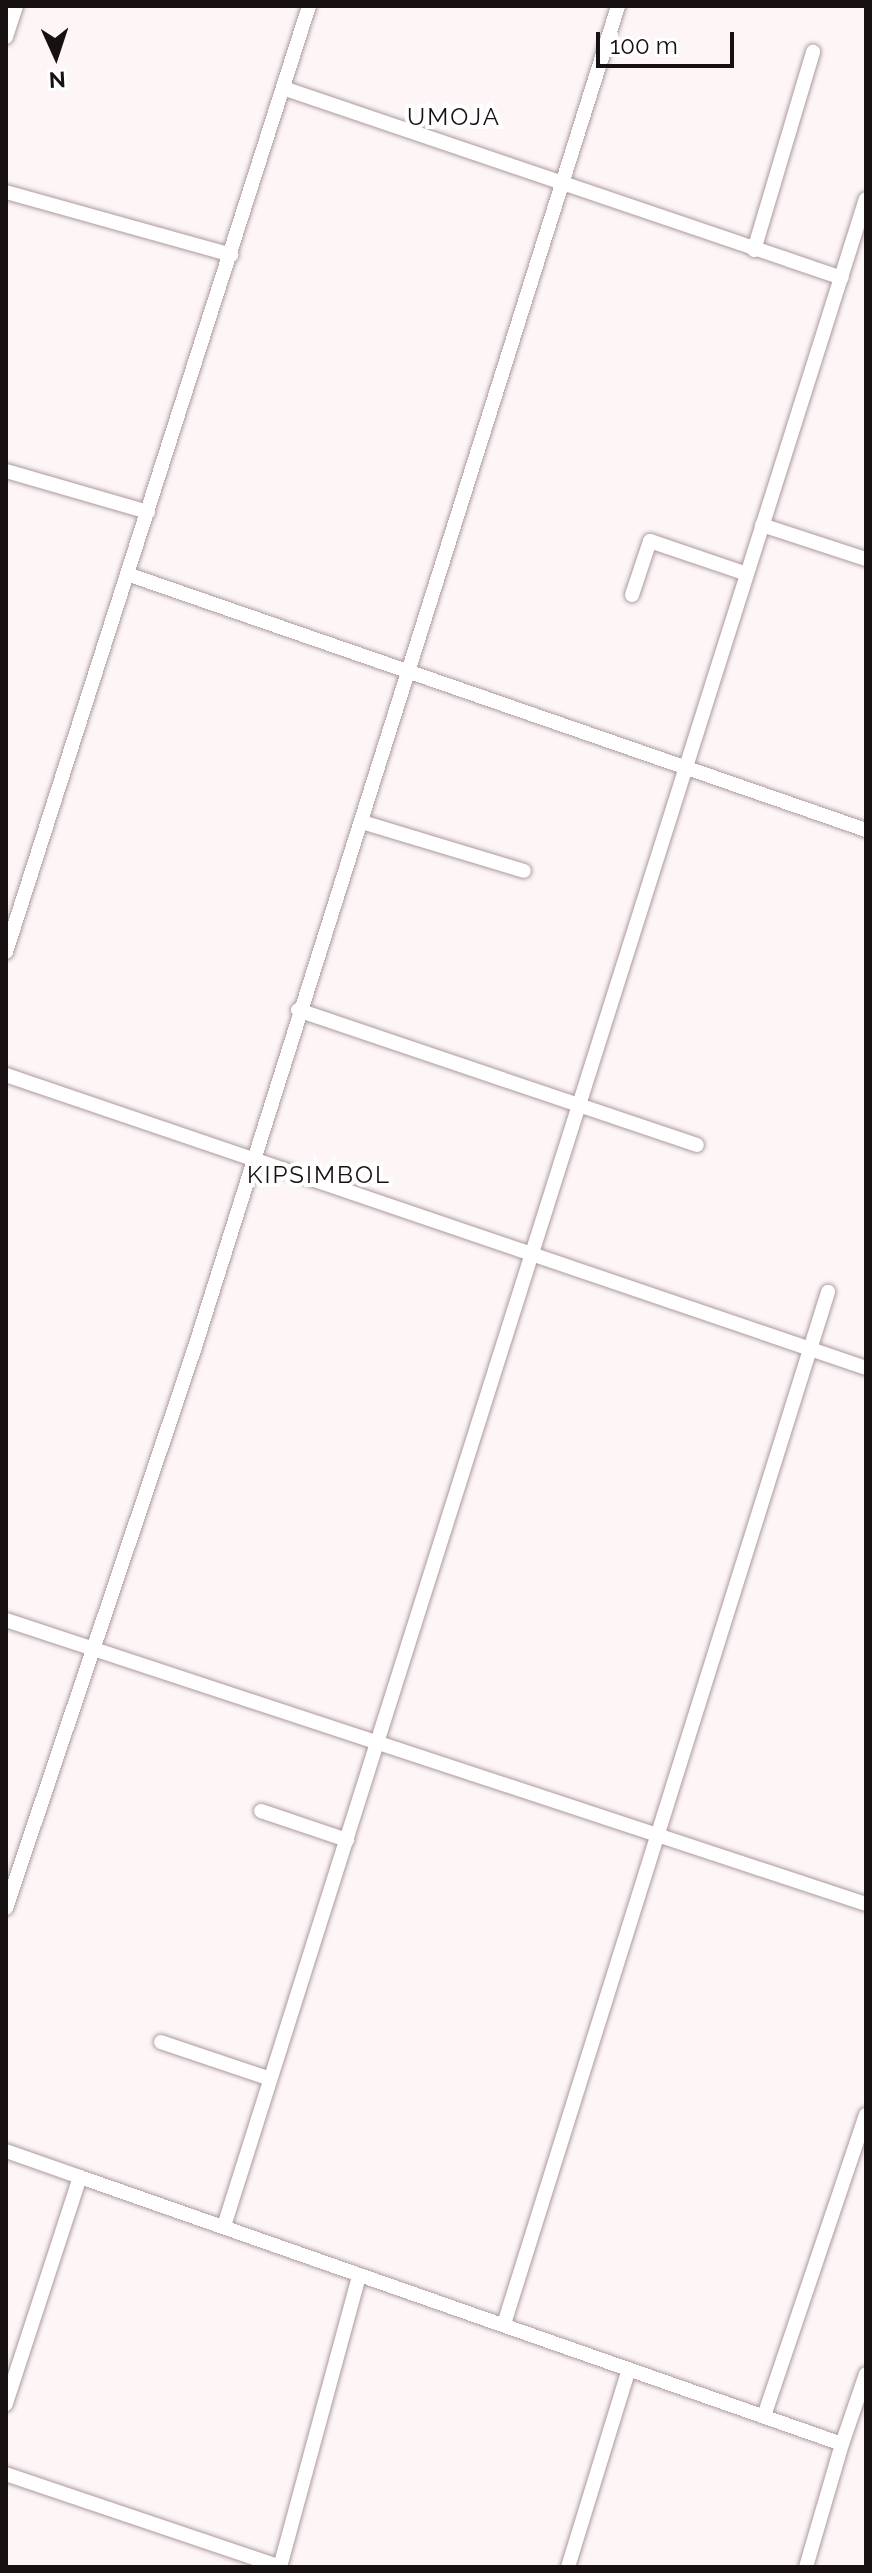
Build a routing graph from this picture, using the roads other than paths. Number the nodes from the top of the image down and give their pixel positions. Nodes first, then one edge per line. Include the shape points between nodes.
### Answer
1 (16, 6) edge
2 (292, 6) edge
3 (618, 6) edge
4 (308, 9) edge
5 (6, 37) edge
6 (813, 52) dead end
7 (283, 88) junction
8 (558, 185) junction
9 (6, 192) edge
10 (866, 199) edge
11 (754, 250) junction
12 (231, 255) junction
13 (842, 278) junction
14 (6, 471) edge
15 (148, 512) junction
16 (762, 525) junction
17 (866, 559) edge
18 (744, 573) junction
19 (127, 574) junction
20 (632, 595) dead end
21 (407, 671) junction
22 (687, 766) junction
23 (362, 822) junction
24 (866, 830) edge
25 (524, 871) dead end
26 (6, 952) edge
27 (298, 1010) junction
28 (6, 1075) edge
29 (579, 1108) junction
30 (697, 1145) dead end
31 (251, 1160) junction
32 (535, 1251) junction
33 (828, 1292) dead end
34 (809, 1346) junction
35 (866, 1368) edge
36 (6, 1620) edge
37 (90, 1648) junction
38 (381, 1743) junction
39 (261, 1811) dead end
40 (656, 1832) junction
41 (347, 1840) junction
42 (866, 1904) edge
43 (6, 1908) edge
44 (161, 2042) dead end
45 (268, 2078) junction
46 (866, 2115) edge
47 (6, 2151) edge
48 (80, 2177) junction
49 (224, 2226) junction
50 (359, 2277) junction
51 (504, 2324) junction
52 (629, 2369) junction
53 (866, 2374) edge
54 (6, 2404) edge
55 (764, 2416) junction
56 (842, 2444) junction
57 (6, 2474) edge
58 (280, 2567) edge
59 (568, 2567) edge
60 (806, 2567) edge

1 - 5 street
2 - 4 street
3 - 8 street
4 - 7 street
6 - 11 street
7 - 8 street
7 - 12 street
8 - 11 street
8 - 21 street
9 - 12 street
10 - 13 street
11 - 13 street
12 - 15 street
13 - 16 street
14 - 15 street
15 - 19 street
16 - 17 street
16 - 18 street
18 - 20 street via 650,541
18 - 22 street
19 - 21 street
19 - 26 street
21 - 22 street
21 - 23 street
22 - 24 street
22 - 29 street
23 - 25 street
23 - 27 street
27 - 29 street
27 - 31 street
28 - 31 street
29 - 30 street
29 - 32 street
31 - 32 street
31 - 37 street
32 - 34 street
32 - 38 street
33 - 34 street
34 - 35 street
34 - 40 street
36 - 37 street
37 - 38 street
37 - 43 street
38 - 40 street
38 - 41 street
39 - 41 street
40 - 42 street
40 - 51 street
41 - 45 street
44 - 45 street
45 - 49 street
46 - 55 street
47 - 48 street
48 - 49 street
48 - 54 street
49 - 50 street
50 - 51 street
50 - 58 street
51 - 52 street
52 - 55 street
52 - 59 street
53 - 56 street
55 - 56 street
56 - 60 street
57 - 58 street

